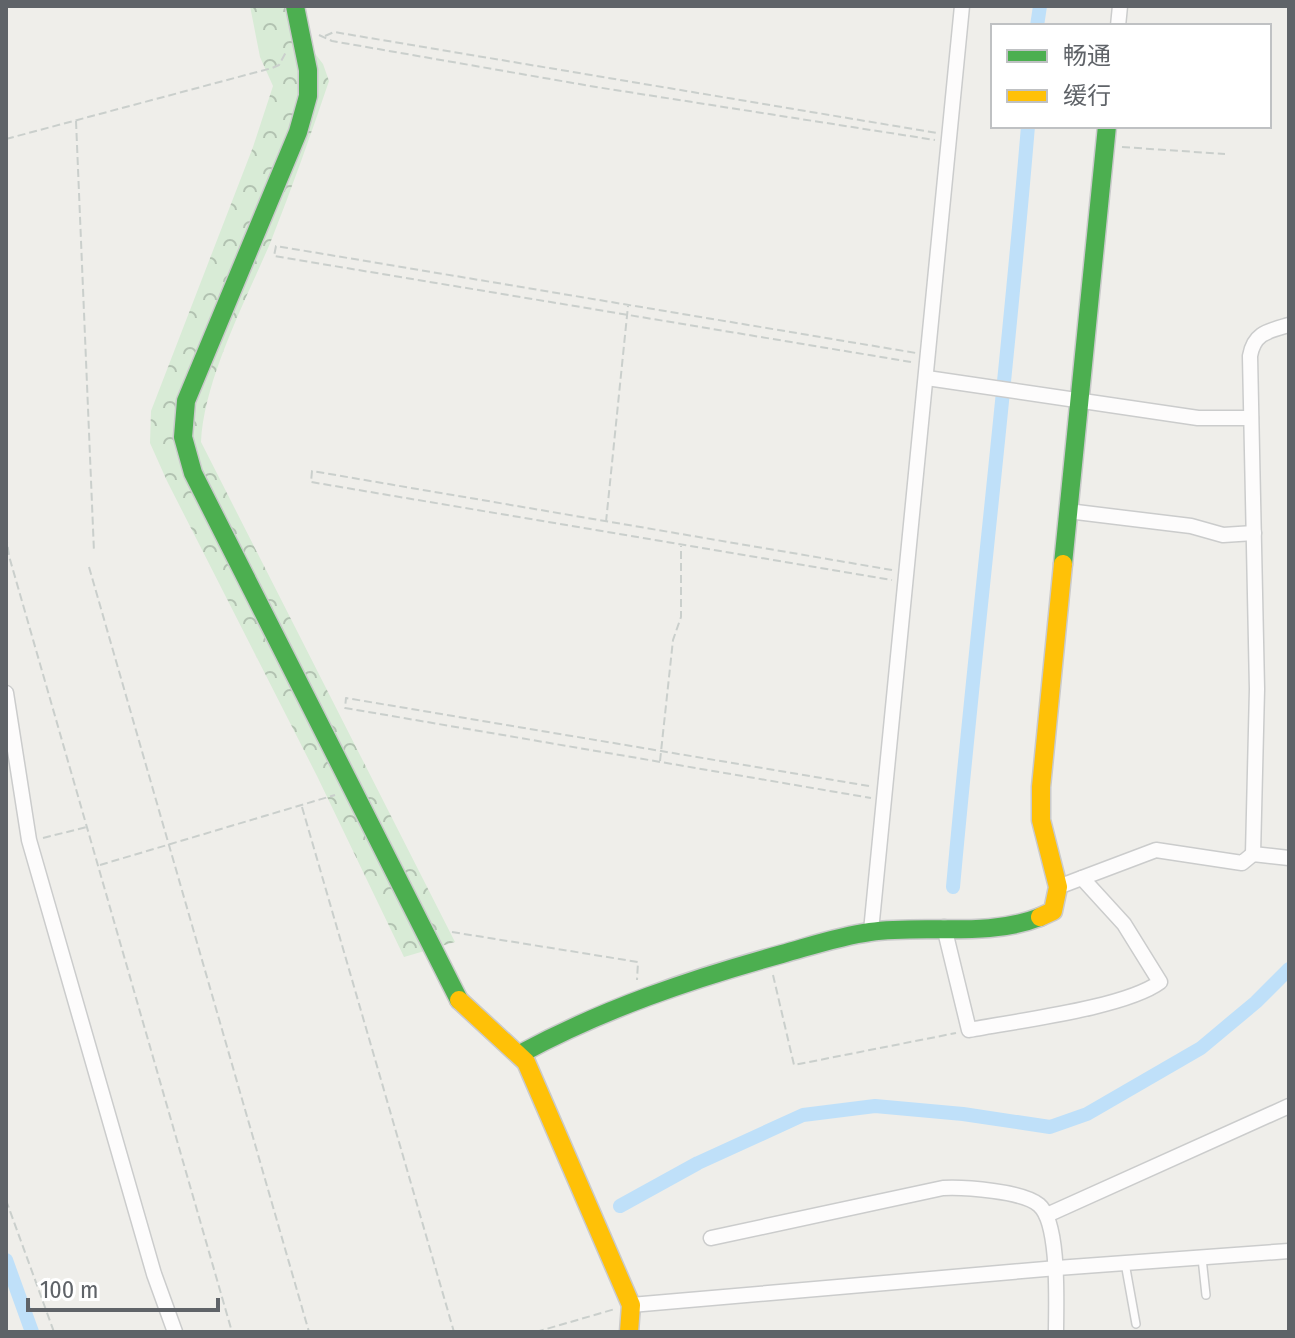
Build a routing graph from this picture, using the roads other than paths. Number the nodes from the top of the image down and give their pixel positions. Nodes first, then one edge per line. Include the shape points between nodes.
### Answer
1 (962, 6) edge
2 (297, 14) edge
3 (1107, 128) edge
4 (1289, 325) edge
5 (928, 366) junction
6 (1079, 402) junction
7 (1251, 418) junction
8 (1068, 511) junction
9 (1254, 533) junction
10 (6, 693) edge
11 (1253, 854) junction
12 (1289, 858) edge
13 (1082, 878) junction
14 (1058, 887) junction
15 (944, 927) junction
16 (871, 931) junction
17 (520, 1054) junction
18 (1289, 1106) edge
19 (1047, 1215) junction
20 (711, 1238) dead end
21 (1289, 1251) edge
22 (1202, 1258) junction
23 (1125, 1263) junction
24 (1057, 1268) junction
25 (1206, 1295) dead end
26 (631, 1305) junction
27 (1136, 1324) dead end
28 (175, 1332) edge
29 (629, 1332) edge
30 (1056, 1332) edge

1 - 5 street
2 - 17 street via 308,96 298,132 186,401 182,441 193,473 459,1001
3 - 6 street
4 - 7 street via 1252,344
5 - 6 street via 978,385
5 - 16 street
6 - 7 street via 1198,418
6 - 8 street
7 - 9 street
8 - 9 street via 1223,535
8 - 14 street via 1041,787 1041,820
9 - 11 street
10 - 28 street via 29,840
11 - 12 street
11 - 13 street via 1242,863 1156,850
13 - 14 street
13 - 15 street via 1124,924 1160,982 1149,990 969,1030
14 - 15 street via 1053,911 1030,922
15 - 16 street
16 - 17 street via 635,1001 561,1030
17 - 26 street
18 - 19 street
19 - 20 street via 1029,1199 967,1186
19 - 24 street
21 - 22 street
22 - 23 street
22 - 25 lane
23 - 24 street
23 - 27 lane
24 - 26 street
24 - 30 street
26 - 29 street

